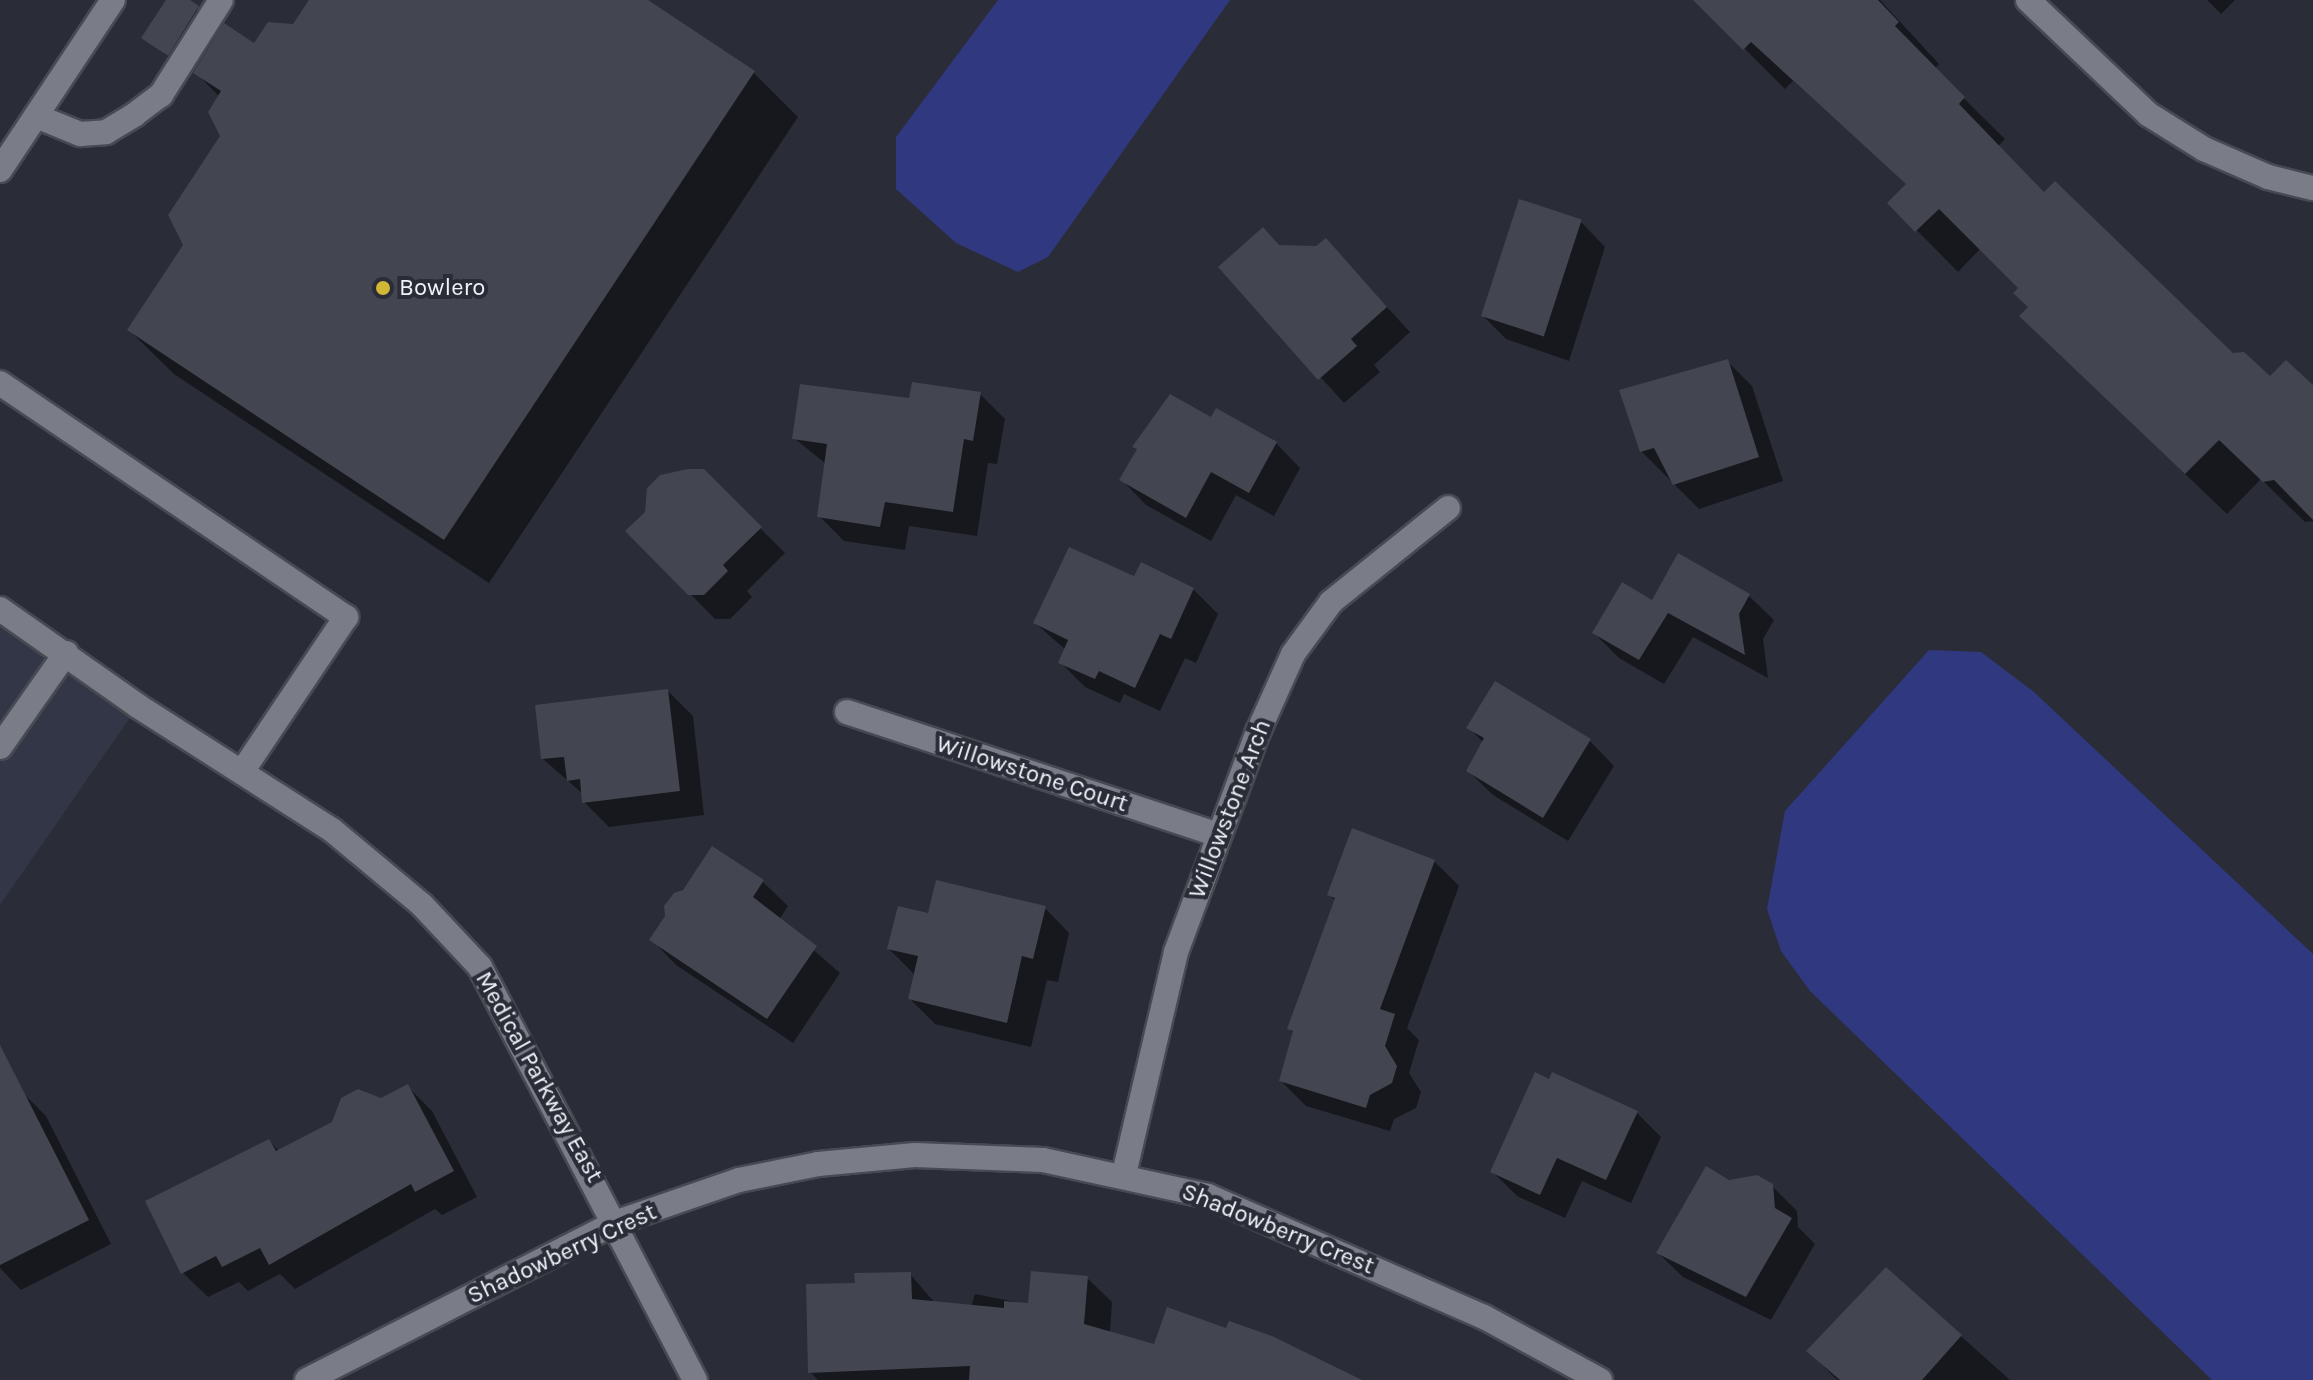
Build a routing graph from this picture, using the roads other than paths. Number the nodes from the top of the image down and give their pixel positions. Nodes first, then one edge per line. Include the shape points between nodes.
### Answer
1 (113, 0) edge
2 (221, 0) edge
3 (2028, 0) edge
4 (36, 116) junction
5 (0, 170) edge
6 (2312, 188) edge
7 (0, 383) edge
8 (1448, 508) dead end
9 (0, 609) edge
10 (66, 653) junction
11 (847, 712) dead end
12 (0, 747) edge
13 (242, 772) junction
14 (1218, 835) junction
15 (1124, 1174) junction
16 (617, 1222) junction
17 (307, 1380) edge
18 (695, 1380) edge
19 (1600, 1380) edge

1 - 4 street
2 - 4 street via 161,95 134,115 106,132 80,134
3 - 6 street via 2148,114 2204,149 2268,177
4 - 5 street
7 - 13 street via 346,617
8 - 14 street, Willowstone Arch via 1331,602 1293,654
9 - 10 street, Medical Parkway East
10 - 12 street
10 - 13 street, Medical Parkway East
11 - 14 street, Willowstone Court
13 - 16 street, Medical Parkway East via 364,856 422,905 480,967
14 - 15 street, Willowstone Arch via 1176,952
15 - 16 street, Shadowberry Crest via 1043,1160 915,1155 818,1164 739,1180
15 - 19 street, Shadowberry Crest via 1208,1196 1309,1237 1484,1317
16 - 17 street, Shadowberry Crest
16 - 18 street, Medical Parkway East

